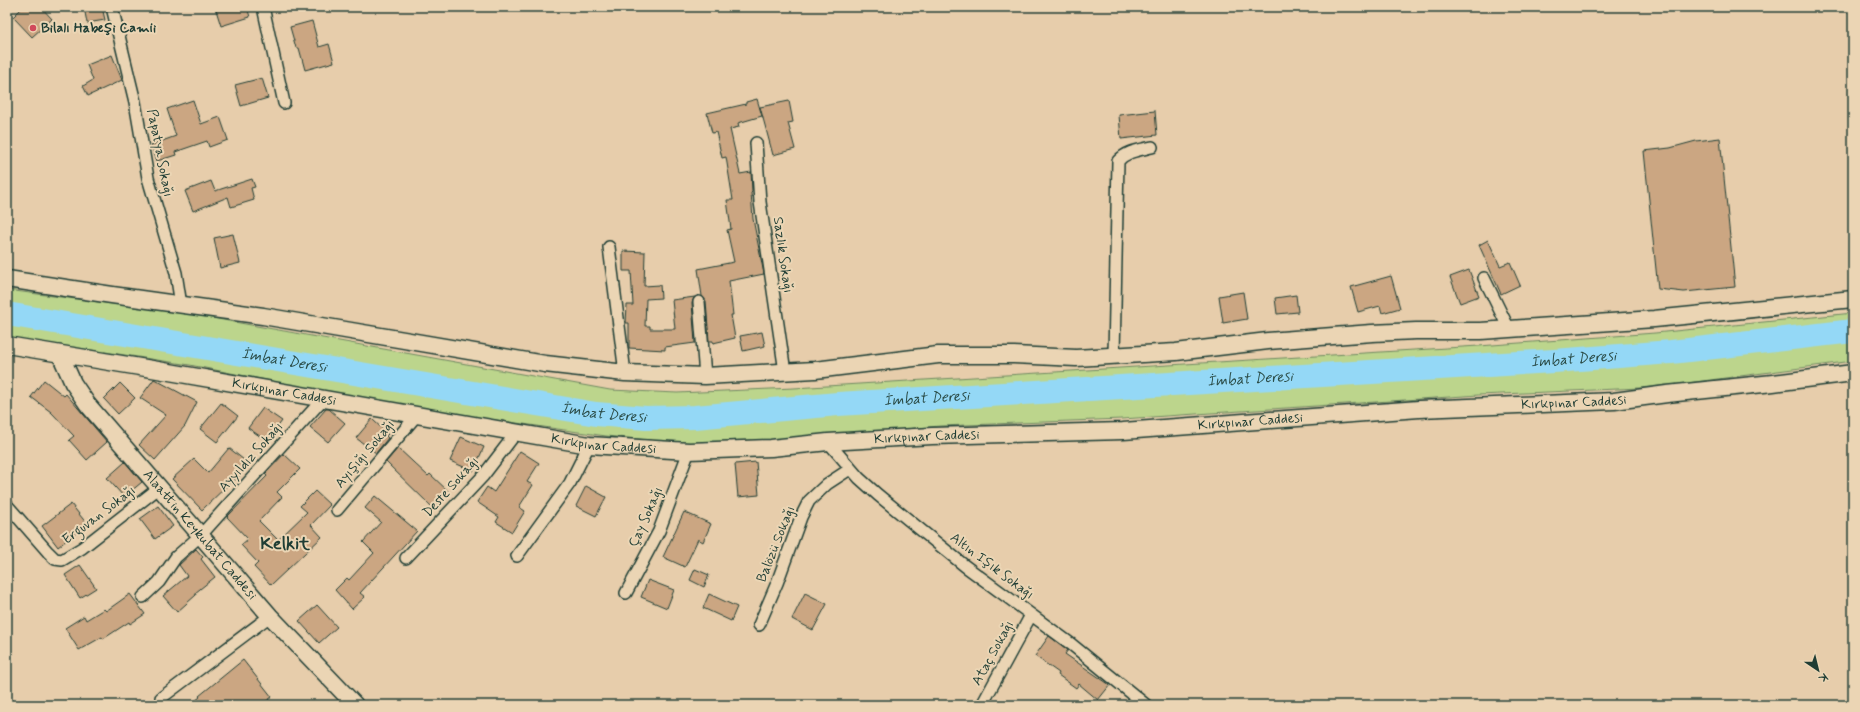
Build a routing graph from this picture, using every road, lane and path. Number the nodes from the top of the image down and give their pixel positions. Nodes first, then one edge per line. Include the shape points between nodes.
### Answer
1 (112, 7) edge
2 (263, 7) edge
3 (284, 103) dead end
4 (756, 143) dead end
5 (1152, 147) dead end
6 (609, 247) dead end
7 (1484, 278) dead end
8 (7, 279) edge
9 (1853, 299) edge
10 (699, 302) dead end
11 (181, 305) junction
12 (1508, 329) junction
13 (7, 345) edge
14 (60, 354) junction
15 (1114, 355) junction
16 (785, 372) junction
17 (625, 373) junction
18 (1853, 373) edge
19 (705, 376) junction
20 (323, 399) junction
21 (416, 416) junction
22 (516, 433) junction
23 (828, 442) junction
24 (589, 445) junction
25 (689, 451) junction
26 (850, 469) junction
27 (160, 487) junction
28 (7, 505) edge
29 (337, 510) dead end
30 (202, 535) junction
31 (517, 556) dead end
32 (406, 558) dead end
33 (626, 593) dead end
34 (144, 597) dead end
35 (1031, 615) junction
36 (270, 616) junction
37 (759, 625) dead end
38 (161, 698) dead end
39 (355, 705) edge
40 (982, 705) edge
41 (1146, 705) edge

1 - 11 street, Papatya Sokağı via 135,102 148,178 176,273
2 - 3 street
4 - 16 street, Sazlık Sokağı via 760,202
5 - 15 street via 1132,151 1118,161
6 - 17 street
7 - 12 street
8 - 11 street
9 - 12 street via 1654,319
10 - 19 street
11 - 17 street via 262,316 545,364
12 - 15 street via 1372,333 1268,341 1176,352
13 - 14 street, Kırkpınar Caddesi
14 - 20 street, Kırkpınar Caddesi
14 - 27 street, Alaattin Keykubat Caddesi via 79,394
15 - 16 street via 1076,358 938,355
16 - 19 street
17 - 19 street
18 - 23 street, Kırkpınar Caddesi via 1614,401 1419,409 1124,431 932,436
20 - 21 street, Kırkpınar Caddesi
20 - 30 street, Ayyıldız Sokağı
21 - 22 street, Kırkpınar Caddesi
21 - 29 street, Ayışığı Sokağı
22 - 24 street, Kırkpınar Caddesi
22 - 32 street, Deste Sokağı via 478,481
23 - 25 street, Kırkpınar Caddesi via 771,448
23 - 26 street, Altın Işık Sokağı
24 - 25 street, Kırkpınar Caddesi
24 - 31 street via 570,483
25 - 33 street, Çay Sokağı via 658,531
26 - 35 street, Altın Işık Sokağı via 965,566
26 - 37 street, Balözü Sokağı via 827,484 809,501
27 - 28 street, Erguvan Sokağı via 82,548 62,560 55,559 48,552
27 - 30 street, Alaattin Keykubat Caddesi
30 - 34 street, Ayyıldız Sokağı via 176,557 159,582
30 - 36 street, Alaattin Keykubat Caddesi
35 - 40 street, Ataç Sokağı
35 - 41 street, Altın Işık Sokağı
36 - 38 street
36 - 39 street, Alaattin Keykubat Caddesi

